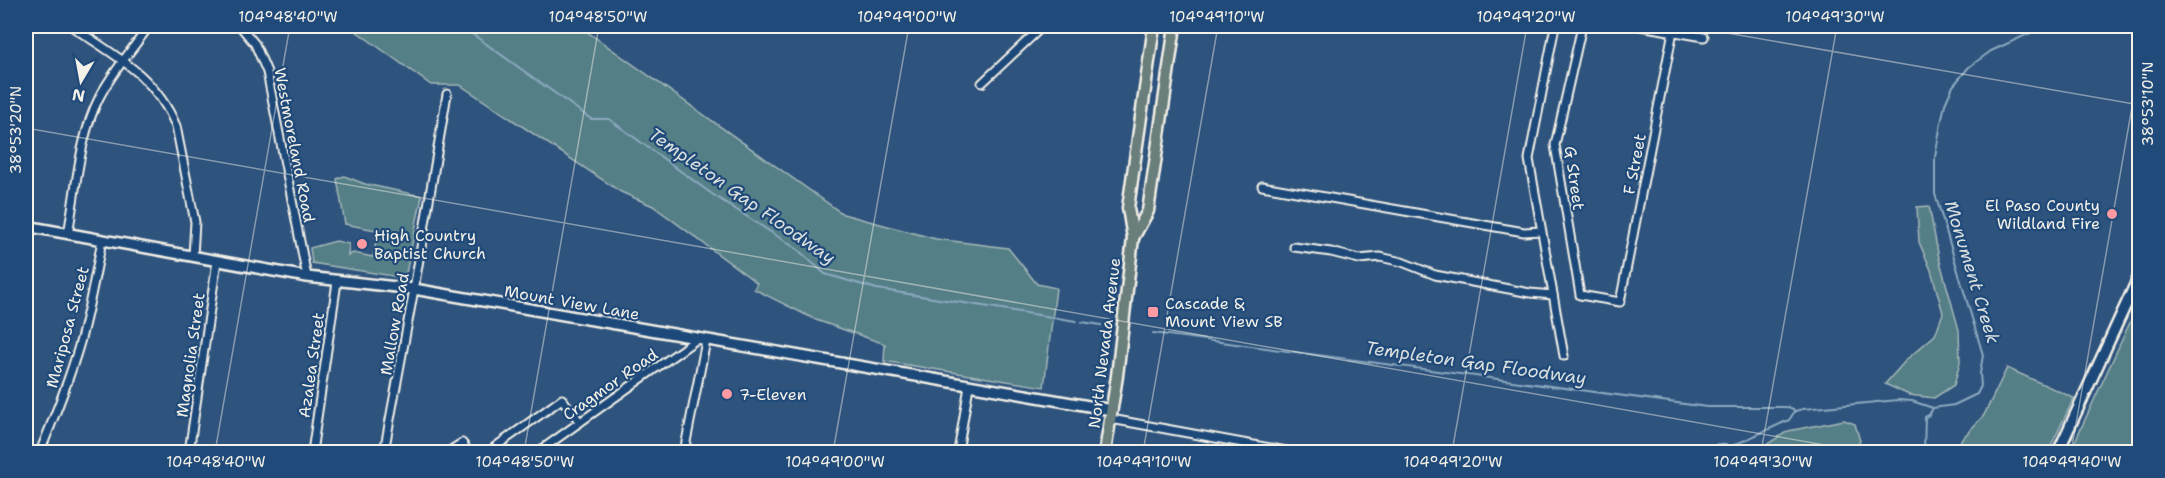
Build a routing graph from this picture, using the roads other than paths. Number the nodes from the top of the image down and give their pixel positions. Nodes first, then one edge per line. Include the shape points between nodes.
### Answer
1 (71, 26) edge
2 (149, 26) edge
3 (240, 26) edge
4 (1043, 26) edge
5 (1154, 26) edge
6 (1175, 26) edge
7 (1555, 26) edge
8 (1582, 26) edge
9 (1640, 26) edge
10 (1673, 31) junction
11 (1704, 37) dead end
12 (123, 62) junction
13 (982, 83) dead end
14 (447, 94) dead end
15 (1262, 186) dead end
16 (26, 226) edge
17 (1541, 231) junction
18 (68, 234) junction
19 (1133, 238) junction
20 (102, 240) junction
21 (1294, 247) dead end
22 (193, 256) junction
23 (217, 261) junction
24 (2139, 274) edge
25 (307, 277) junction
26 (337, 282) junction
27 (414, 289) junction
28 (1553, 295) junction
29 (1620, 302) joint
30 (701, 340) junction
31 (1564, 356) dead end
32 (969, 386) junction
33 (1111, 414) junction
34 (580, 422) junction
35 (40, 453) edge
36 (189, 453) edge
37 (312, 453) edge
38 (384, 453) edge
39 (448, 453) edge
40 (469, 453) edge
41 (488, 453) edge
42 (538, 453) edge
43 (684, 453) edge
44 (957, 453) edge
45 (1105, 453) edge
46 (1292, 453) edge
47 (2058, 453) edge

1 - 12 street
2 - 12 street
3 - 25 street, Westmoreland Road via 255,44 267,72
4 - 13 street
5 - 19 main road, North Nevada Avenue via 1128,208
6 - 19 main road, North Nevada Avenue via 1148,211
7 - 17 street via 1529,151
8 - 29 street, G Street via 1555,145 1580,295
9 - 10 street
10 - 11 street
10 - 29 street, F Street
12 - 18 street via 99,98 89,123
12 - 22 street via 154,88 176,126 195,222
14 - 27 street, Mallow Road
15 - 17 street via 1524,232
16 - 18 street, Mount View Lane
17 - 28 street
18 - 20 street, Mount View Lane
19 - 33 main road, North Nevada Avenue
20 - 22 street, Mount View Lane
20 - 35 street, Mariposa Street via 80,341
21 - 28 street via 1359,259 1402,261 1436,275
22 - 23 street, Mount View Lane
23 - 25 street, Mount View Lane
23 - 36 street, Magnolia Street
24 - 47 street
25 - 26 street, Mount View Lane
26 - 27 street, Mount View Lane
26 - 37 street, Azalea Street
27 - 30 street, Mount View Lane
27 - 38 street, Mallow Road
28 - 31 street
30 - 32 street, Mount View Lane
30 - 34 street, Cragmor Road
30 - 43 street
32 - 33 street, Mount View Lane
32 - 44 street
33 - 45 main road, North Nevada Avenue
33 - 46 street, Mount View Lane
34 - 41 street via 562,399
34 - 42 street, Cragmor Road
39 - 40 street via 462,444

